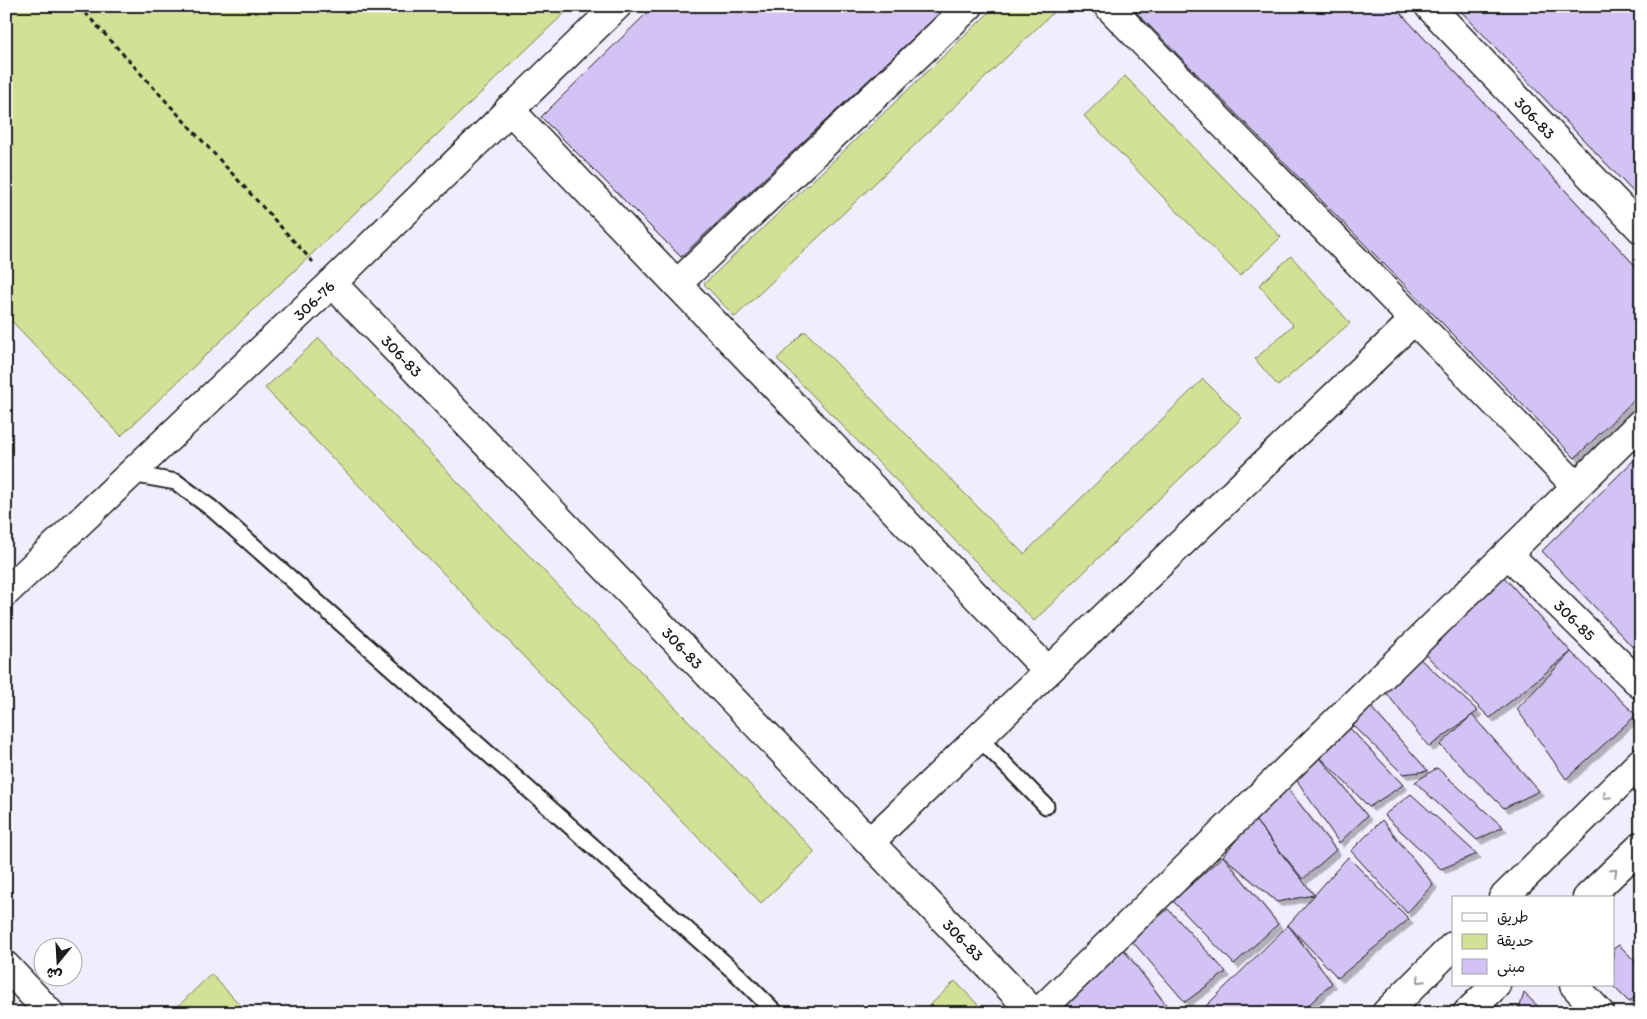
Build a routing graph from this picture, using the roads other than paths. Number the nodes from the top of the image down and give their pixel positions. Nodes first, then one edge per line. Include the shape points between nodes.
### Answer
1 (617, 6) edge
2 (969, 6) edge
3 (1108, 6) edge
4 (1428, 6) edge
5 (509, 109) junction
6 (1641, 230) edge
7 (332, 283) junction
8 (678, 284) junction
9 (1413, 321) junction
10 (1641, 423) edge
11 (130, 474) junction
12 (1576, 486) junction
13 (1508, 554) junction
14 (6, 592) edge
15 (1048, 671) junction
16 (1641, 685) edge
17 (979, 738) junction
18 (1641, 762) edge
19 (1046, 806) dead end
20 (870, 842) junction
21 (1641, 846) edge
22 (1505, 896) edge
23 (1589, 896) edge
24 (1452, 947) edge
25 (6, 966) edge
26 (1495, 986) edge
27 (1575, 986) edge
28 (40, 1009) edge
29 (776, 1013) edge
30 (1036, 1013) edge
31 (1386, 1013) edge
32 (1467, 1013) edge
33 (1600, 1013) edge

1 - 5 street, 306-76
2 - 8 street
3 - 9 street
4 - 6 street, 306-83
5 - 7 street, 306-76
5 - 8 street
7 - 11 street, 306-76
7 - 20 street, 306-83
8 - 15 street
9 - 12 street
9 - 15 street
10 - 12 street
11 - 14 street, 306-76
11 - 29 lane via 176,482 211,508 737,974
12 - 13 street
13 - 16 street, 306-85
13 - 30 street
15 - 17 street
17 - 19 lane
17 - 20 street
18 -> 22 street
20 - 30 street, 306-83
23 -> 21 street
24 -> 31 street
25 - 28 street
26 - 32 street
27 - 33 street

